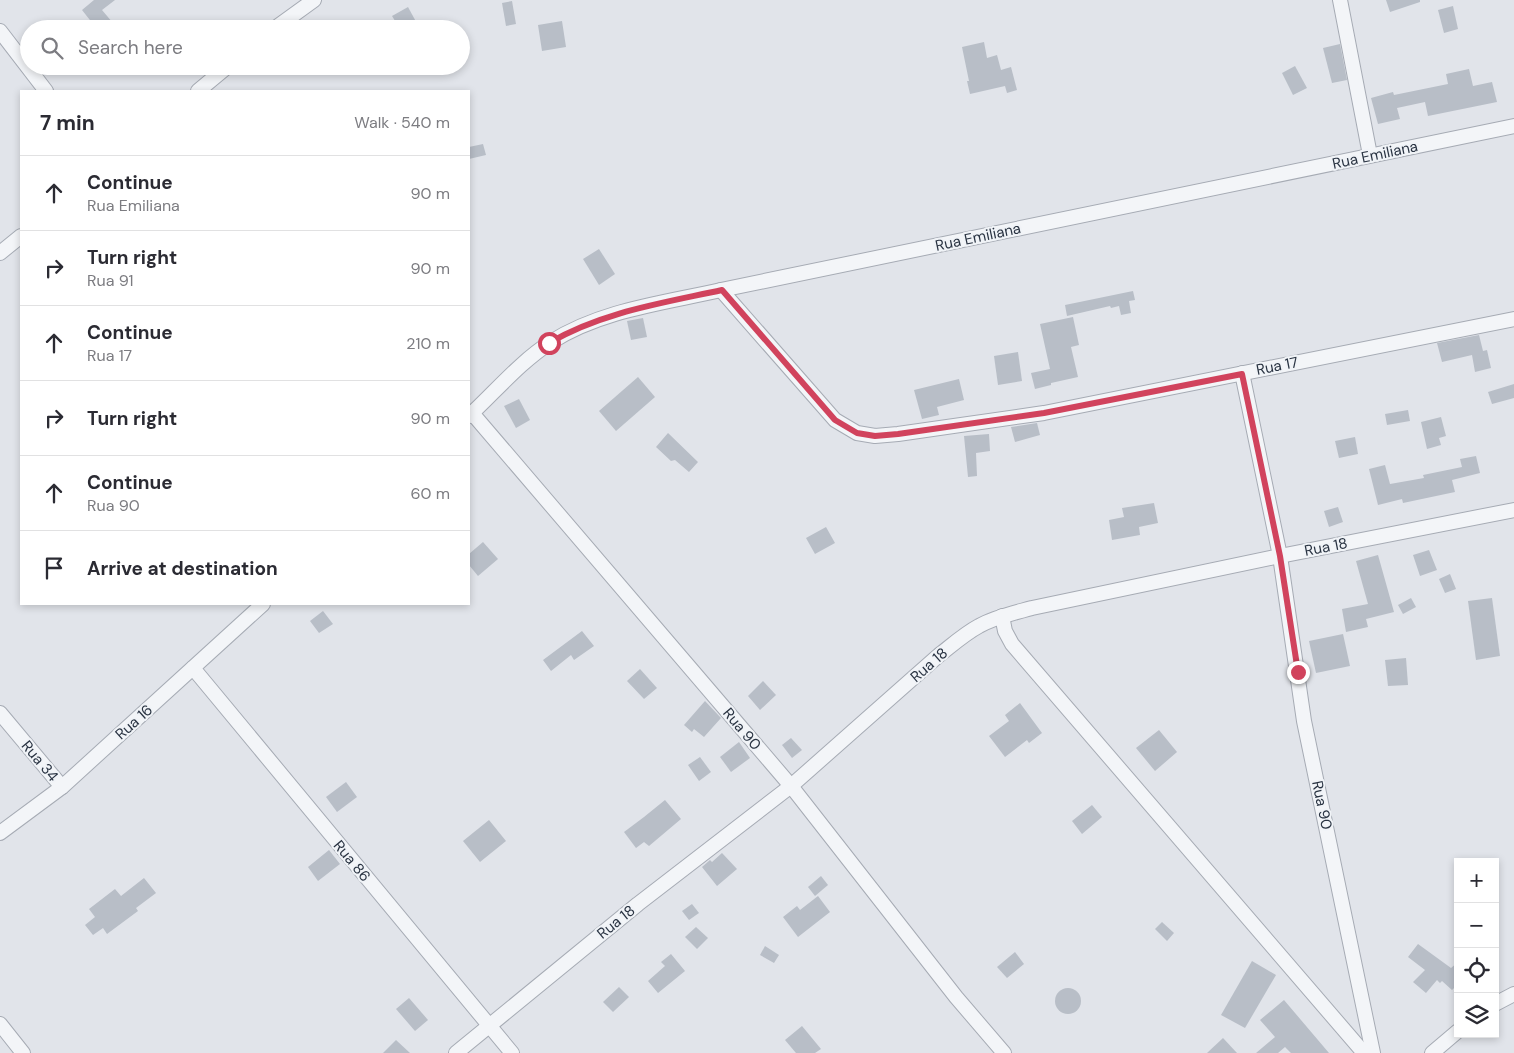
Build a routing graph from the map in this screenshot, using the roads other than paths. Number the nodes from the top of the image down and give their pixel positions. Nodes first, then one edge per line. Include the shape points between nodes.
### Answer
1 (314, 0) edge
2 (1340, 0) edge
3 (286, 20) edge
4 (0, 31) edge
5 (20, 57) edge
6 (34, 75) edge
7 (217, 75) edge
8 (45, 90) edge
9 (199, 90) edge
10 (1514, 126) edge
11 (1370, 155) junction
12 (20, 237) edge
13 (0, 253) edge
14 (722, 290) junction
15 (1514, 319) edge
16 (1242, 374) junction
17 (471, 414) edge
18 (1514, 510) edge
19 (1280, 556) junction
20 (262, 605) edge
21 (1002, 616) junction
22 (193, 668) junction
23 (0, 712) edge
24 (791, 786) junction
25 (62, 787) junction
26 (0, 833) edge
27 (1514, 994) edge
28 (1499, 1002) edge
29 (0, 1024) edge
30 (488, 1026) junction
31 (1454, 1034) edge
32 (23, 1053) edge
33 (456, 1053) edge
34 (512, 1053) edge
35 (1004, 1053) edge
36 (1364, 1053) edge
37 (1374, 1053) edge
38 (1432, 1053) edge

1 - 3 street
2 - 11 street
4 - 5 street
6 - 8 street
7 - 9 street
10 - 11 street, Rua Emiliana
11 - 14 street, Rua Emiliana
12 - 13 street
14 - 16 street, Rua 17 via 835,420 857,433 875,436 1044,413
14 - 17 street, Rua Emiliana via 618,313 572,330 549,343 517,369
15 - 16 street, Rua 17
16 - 19 street, Rua 90
17 - 24 street, Rua 90
18 - 19 street, Rua 18
19 - 21 street, Rua 18
19 - 37 street, Rua 90 via 1304,721
20 - 22 street, Rua 16
21 - 24 street, Rua 18 via 980,625 957,641
21 - 36 street via 1012,644
22 - 25 street, Rua 16
22 - 30 street, Rua 86
23 - 25 street, Rua 34
24 - 30 street, Rua 18
24 - 35 street, Rua 90 via 956,997
25 - 26 street, Rua 16
27 - 28 street
29 - 32 street
30 - 33 street, Rua 18
30 - 34 street, Rua 86
31 - 38 street

